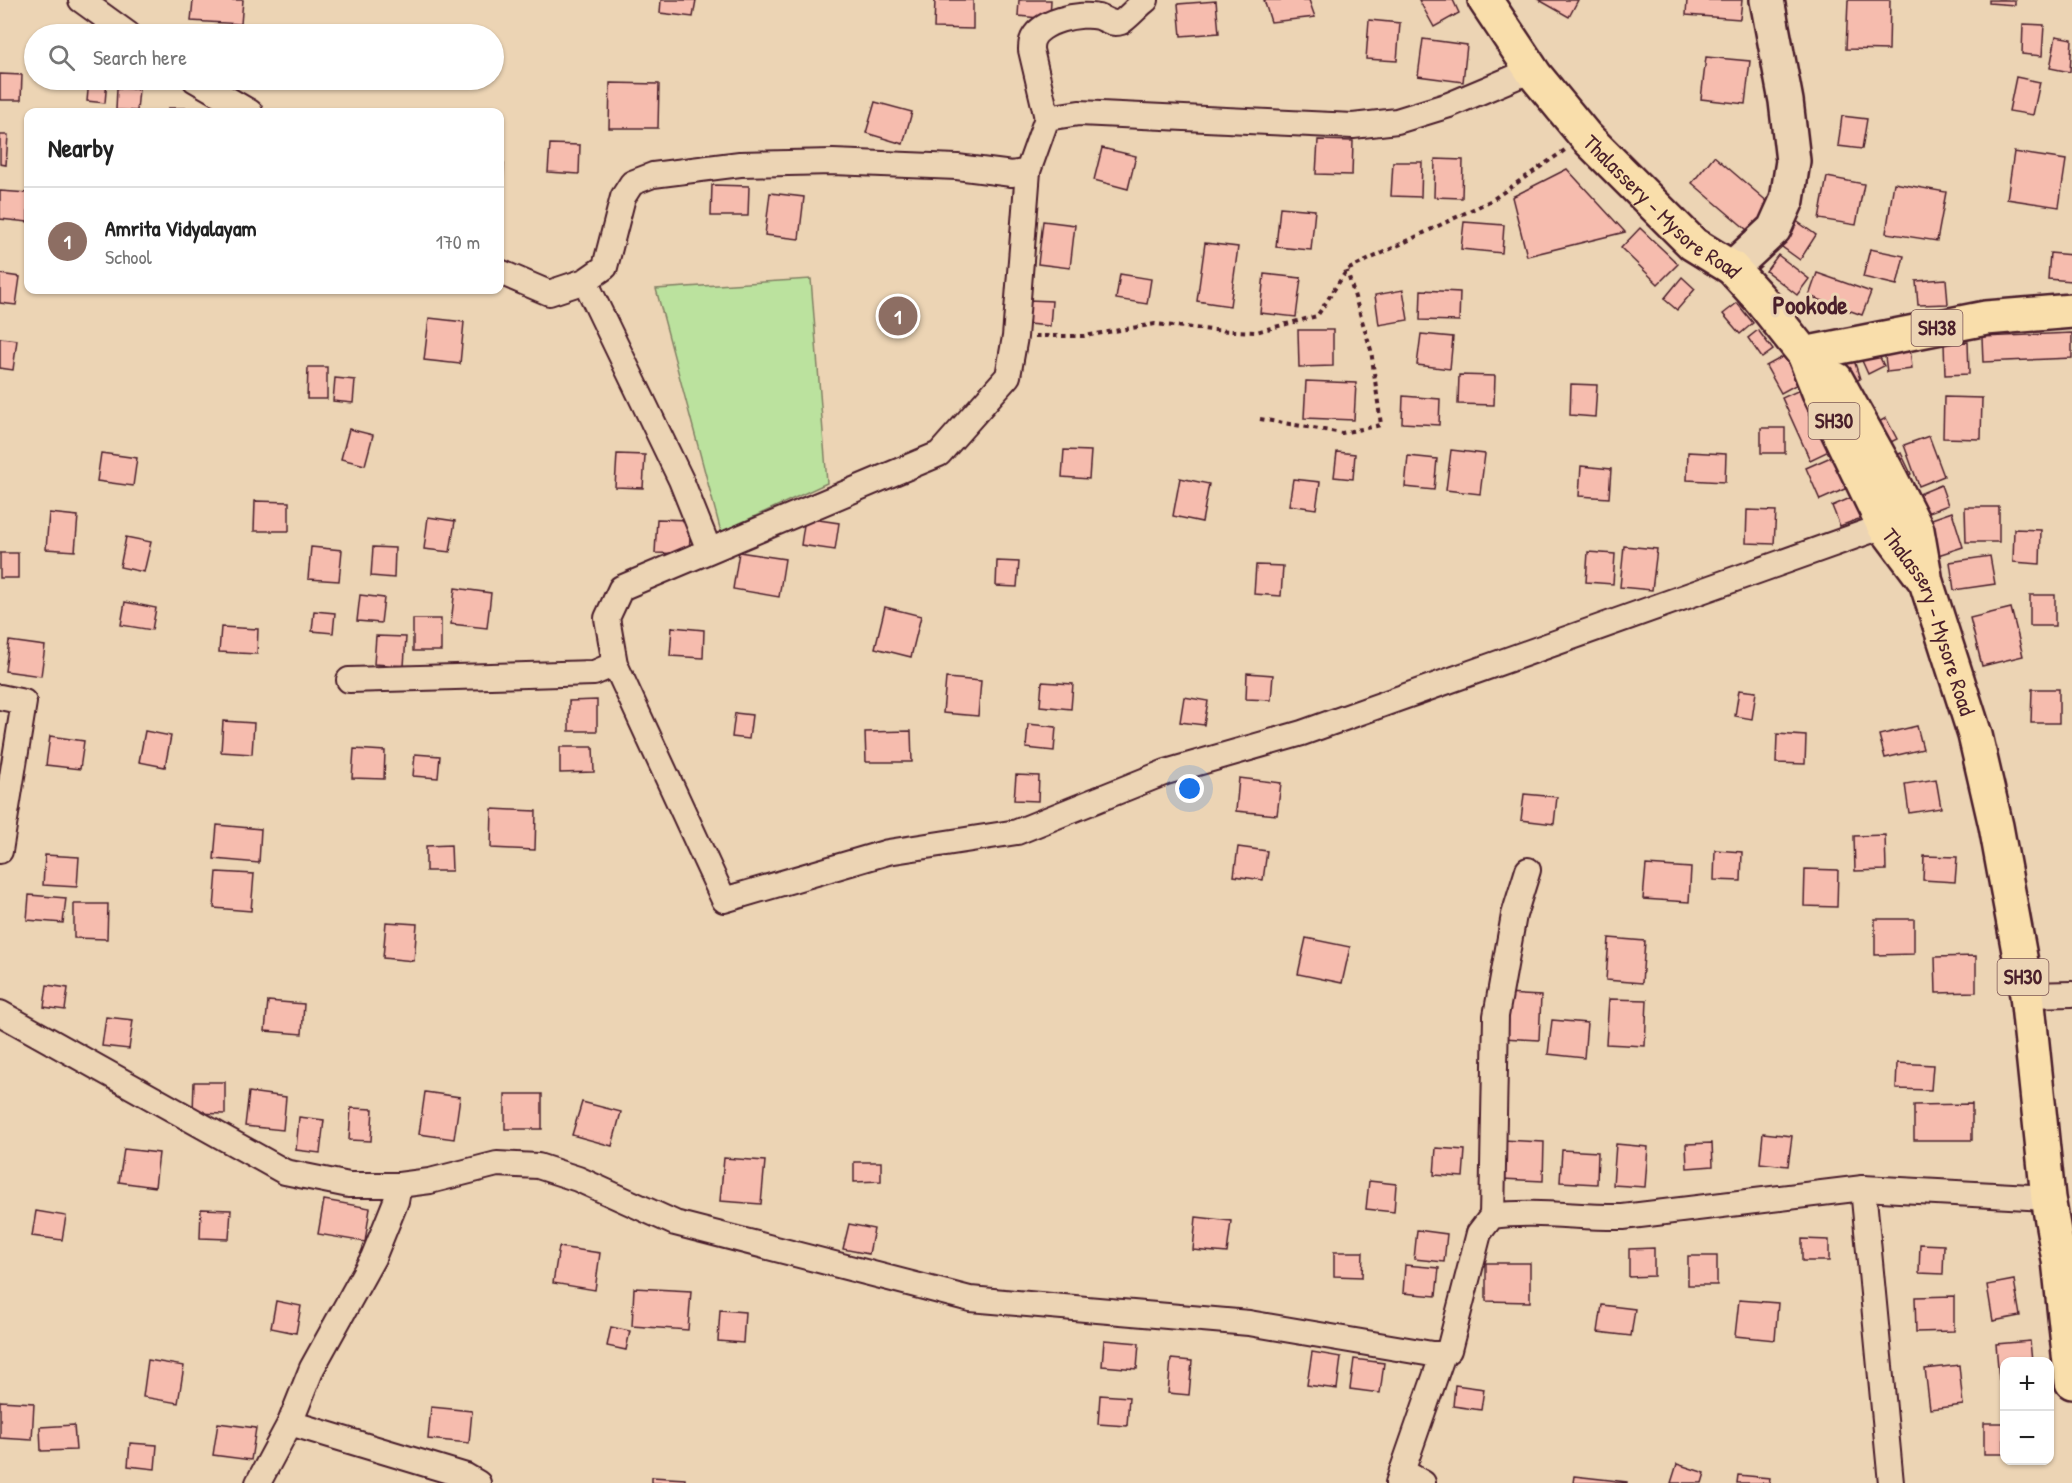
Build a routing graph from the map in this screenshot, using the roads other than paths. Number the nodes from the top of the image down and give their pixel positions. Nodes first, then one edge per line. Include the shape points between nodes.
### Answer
1 (81, 0) edge
2 (1146, 0) edge
3 (1485, 0) edge
4 (1509, 0) edge
5 (1767, 0) edge
6 (114, 24) edge
7 (1532, 70) junction
8 (212, 90) edge
9 (242, 108) edge
10 (1047, 118) junction
11 (1028, 171) junction
12 (1732, 268) junction
13 (504, 274) edge
14 (585, 281) junction
15 (2072, 310) edge
16 (1804, 354) junction
17 (1884, 526) junction
18 (709, 550) junction
19 (1926, 582) junction
20 (615, 664) junction
21 (349, 680) dead end
22 (0, 697) edge
23 (0, 851) edge
24 (1528, 870) dead end
25 (2072, 994) edge
26 (2027, 996) junction
27 (0, 1013) edge
28 (399, 1185) junction
29 (1863, 1188) junction
30 (2048, 1198) junction
31 (1492, 1216) junction
32 (1443, 1354) junction
33 (2072, 1382) edge
34 (290, 1423) junction
35 (1400, 1477) edge
36 (258, 1483) edge
37 (478, 1483) edge
38 (1423, 1483) edge
39 (1891, 1483) edge

1 - 6 street
2 - 10 street via 1123,21 1110,23 1099,17 1078,15 1040,30 1032,40 1031,50
3 - 7 main road, Thalassery - Mysore Road / SH30
4 - 12 main road via 1572,88 1710,232
5 - 12 street via 1793,161 1787,200 1774,229
7 - 10 street via 1449,105 1397,121 1353,126 1079,113
7 - 12 main road, Thalassery - Mysore Road / SH30 via 1586,136 1693,244
8 - 9 street
10 - 11 street
11 - 14 street via 1012,174 957,166 833,162 740,164 653,175 632,183 623,197 605,267
11 - 18 street via 1015,336 1008,376 939,454
12 - 16 main road, Thalassery - Mysore Road / SH30
13 - 14 street via 549,293
14 - 18 street via 681,480
15 - 16 main road, SH38 via 1986,318
16 - 17 main road, Thalassery - Mysore Road / SH30
16 - 19 main road via 1835,377 1887,471 1917,530
17 - 19 main road, Thalassery - Mysore Road / SH30
17 - 20 street via 1302,733 1166,772 1017,832 888,852 724,900
18 - 20 street via 621,588 607,618
19 - 26 main road, Thalassery - Mysore Road / SH30 via 1975,735
20 - 21 street via 594,673
22 - 23 street via 24,702
24 - 31 street via 1514,915 1496,1016
25 - 26 street
26 - 30 main road, Thalassery - Mysore Road / SH30
27 - 28 street via 285,1172 349,1185
28 - 32 street via 497,1164 538,1166 578,1179 675,1223 969,1299 1249,1323
28 - 34 street via 373,1258 312,1368
29 - 30 street
29 - 31 street via 1623,1217 1511,1213
29 - 39 street
30 - 33 main road, Thalassery - Mysore Road / SH30
31 - 32 street via 1479,1233 1449,1350
32 - 35 street
34 - 36 street
34 - 37 street via 466,1476
35 - 38 street

